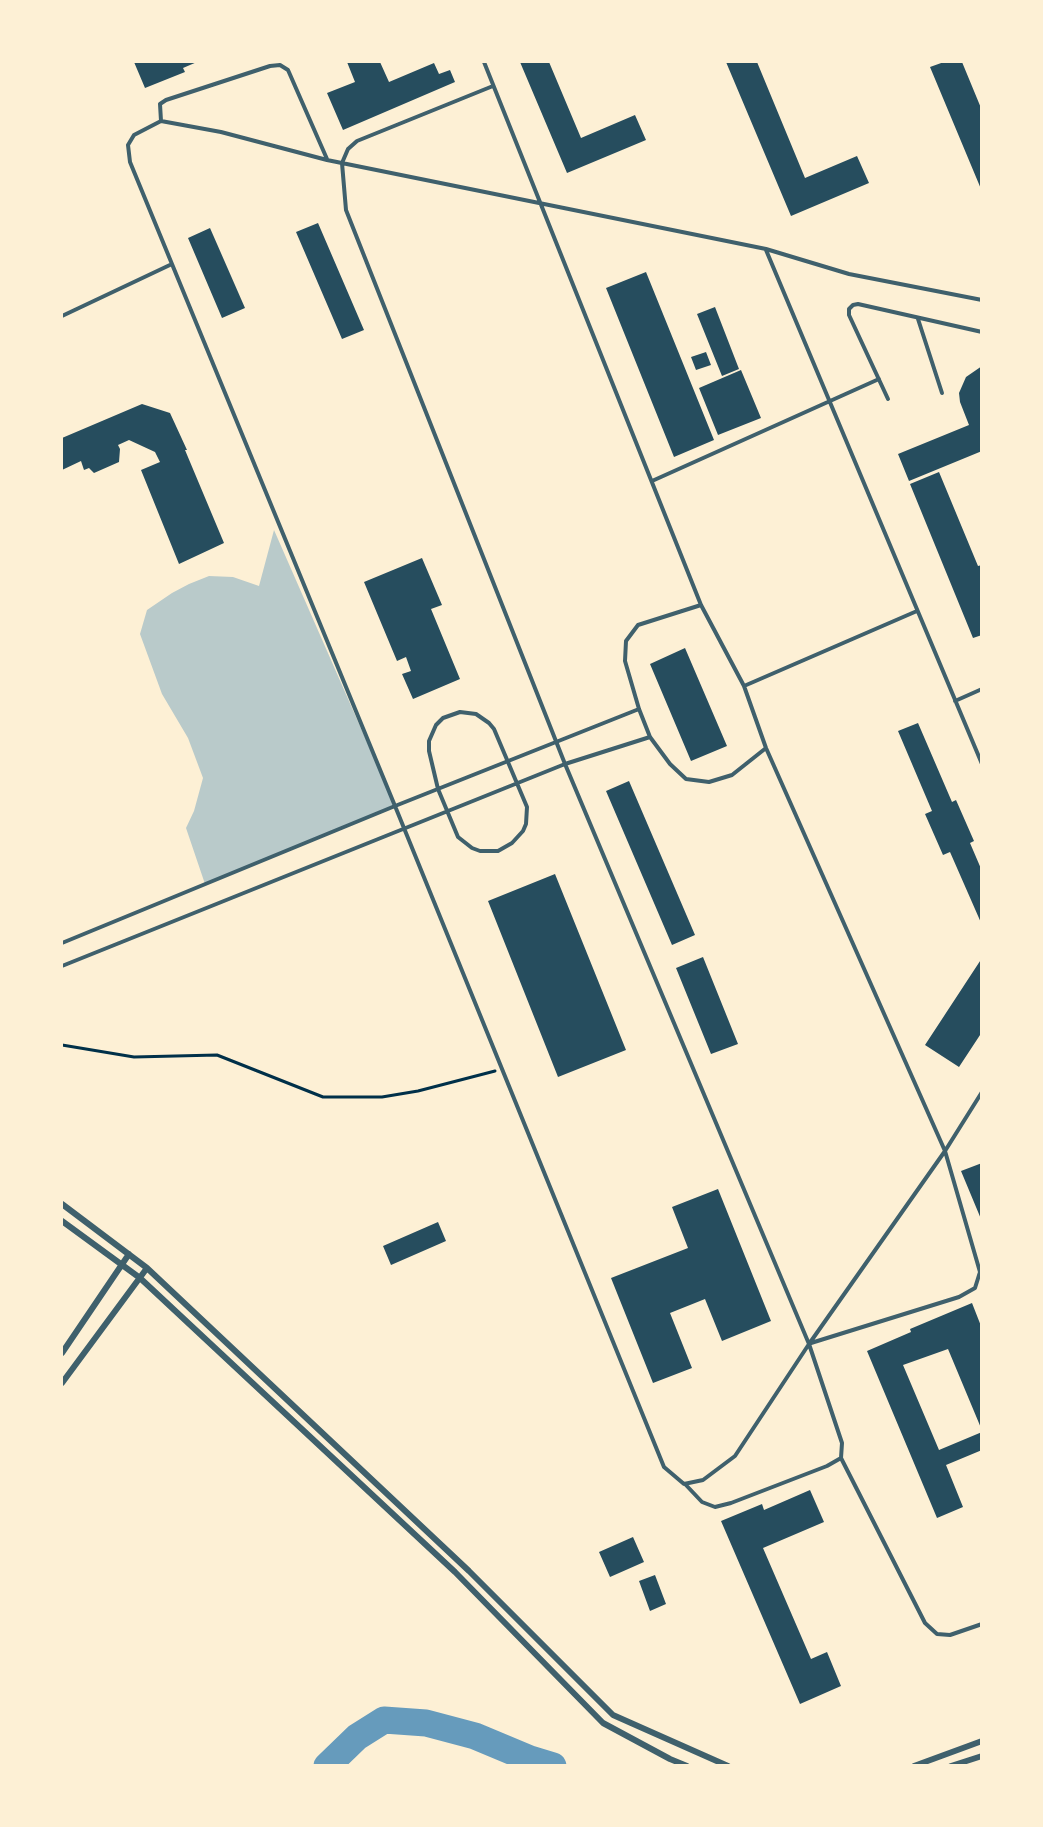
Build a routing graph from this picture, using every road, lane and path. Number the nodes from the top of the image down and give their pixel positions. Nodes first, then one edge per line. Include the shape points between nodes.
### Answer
1 (484, 62) edge
2 (493, 86) junction
3 (161, 121) junction
4 (327, 160) junction
5 (342, 163) junction
6 (540, 204) junction
7 (766, 249) junction
8 (172, 264) junction
9 (981, 300) edge
10 (62, 316) edge
11 (917, 318) junction
12 (981, 332) edge
13 (879, 379) junction
14 (942, 393) dead end
15 (888, 399) dead end
16 (830, 402) junction
17 (652, 481) junction
18 (701, 605) junction
19 (917, 610) junction
20 (744, 686) junction
21 (981, 689) edge
22 (955, 701) junction
23 (639, 709) junction
24 (650, 737) junction
25 (557, 741) junction
26 (766, 748) junction
27 (507, 761) junction
28 (565, 764) junction
29 (981, 764) edge
30 (518, 783) junction
31 (438, 789) junction
32 (395, 806) junction
33 (446, 811) junction
34 (404, 828) junction
35 (62, 943) edge
36 (62, 966) edge
37 (62, 1046) edge
38 (502, 1069) junction
39 (981, 1092) edge
40 (945, 1151) junction
41 (62, 1204) edge
42 (62, 1221) edge
43 (129, 1254) junction
44 (122, 1266) junction
45 (147, 1268) junction
46 (140, 1278) junction
47 (810, 1344) junction
48 (62, 1353) edge
49 (62, 1383) edge
50 (841, 1458) junction
51 (684, 1484) junction
52 (981, 1624) edge
53 (981, 1741) edge
54 (981, 1756) edge
55 (687, 1766) edge
56 (728, 1766) edge
57 (914, 1766) edge
58 (951, 1766) edge

1 - 2 lane
2 - 5 lane via 357,141
2 - 6 lane
3 - 4 lane via 221,132
3 - 4 lane via 160,104 166,100 280,65 288,70
3 - 8 lane via 134,135 128,145 130,162
4 - 5 lane
5 - 6 lane
5 - 25 lane via 346,210
6 - 7 lane
6 - 17 lane
7 - 9 lane via 849,274
7 - 16 lane
8 - 10 lane
8 - 32 lane
11 - 12 lane
11 - 13 lane via 858,304 849,309
11 - 14 lane
13 - 15 lane
13 - 16 lane
16 - 17 lane
16 - 19 lane
17 - 18 lane
18 - 20 lane
18 - 23 lane via 638,625 626,641 625,661
19 - 20 lane
19 - 22 lane
20 - 26 lane
21 - 22 lane
22 - 29 lane
23 - 24 lane
23 - 25 lane
24 - 26 lane via 686,779 709,782 732,775
24 - 28 lane
25 - 27 lane
25 - 28 lane
26 - 40 lane
27 - 30 lane
27 - 31 lane
27 - 31 lane via 494,729 483,718 468,712 451,714 436,725 429,741
28 - 30 lane
28 - 47 lane
30 - 33 lane
30 - 33 lane via 527,807 526,824 518,838 498,851 480,851 464,843
31 - 32 lane
31 - 33 lane
32 - 34 lane
32 - 35 lane
33 - 34 lane
34 - 36 lane
34 - 38 lane
37 - 38 path via 134,1057 217,1055 323,1097 382,1097
38 - 51 lane via 664,1467
39 - 40 lane
40 - 47 lane
40 - 47 lane via 980,1272 975,1288 959,1297
41 - 43 street
42 - 44 street
43 - 44 street
43 - 45 street
44 - 46 street
44 - 48 street
45 - 46 street
45 - 56 street via 460,1562 613,1715
46 - 49 street
46 - 55 street via 455,1572 603,1723
47 - 50 lane via 842,1443
47 - 51 lane via 735,1456 703,1480
50 - 51 lane via 715,1507 702,1502
50 - 52 lane via 925,1623 937,1634 950,1635
53 - 57 street
54 - 58 street

